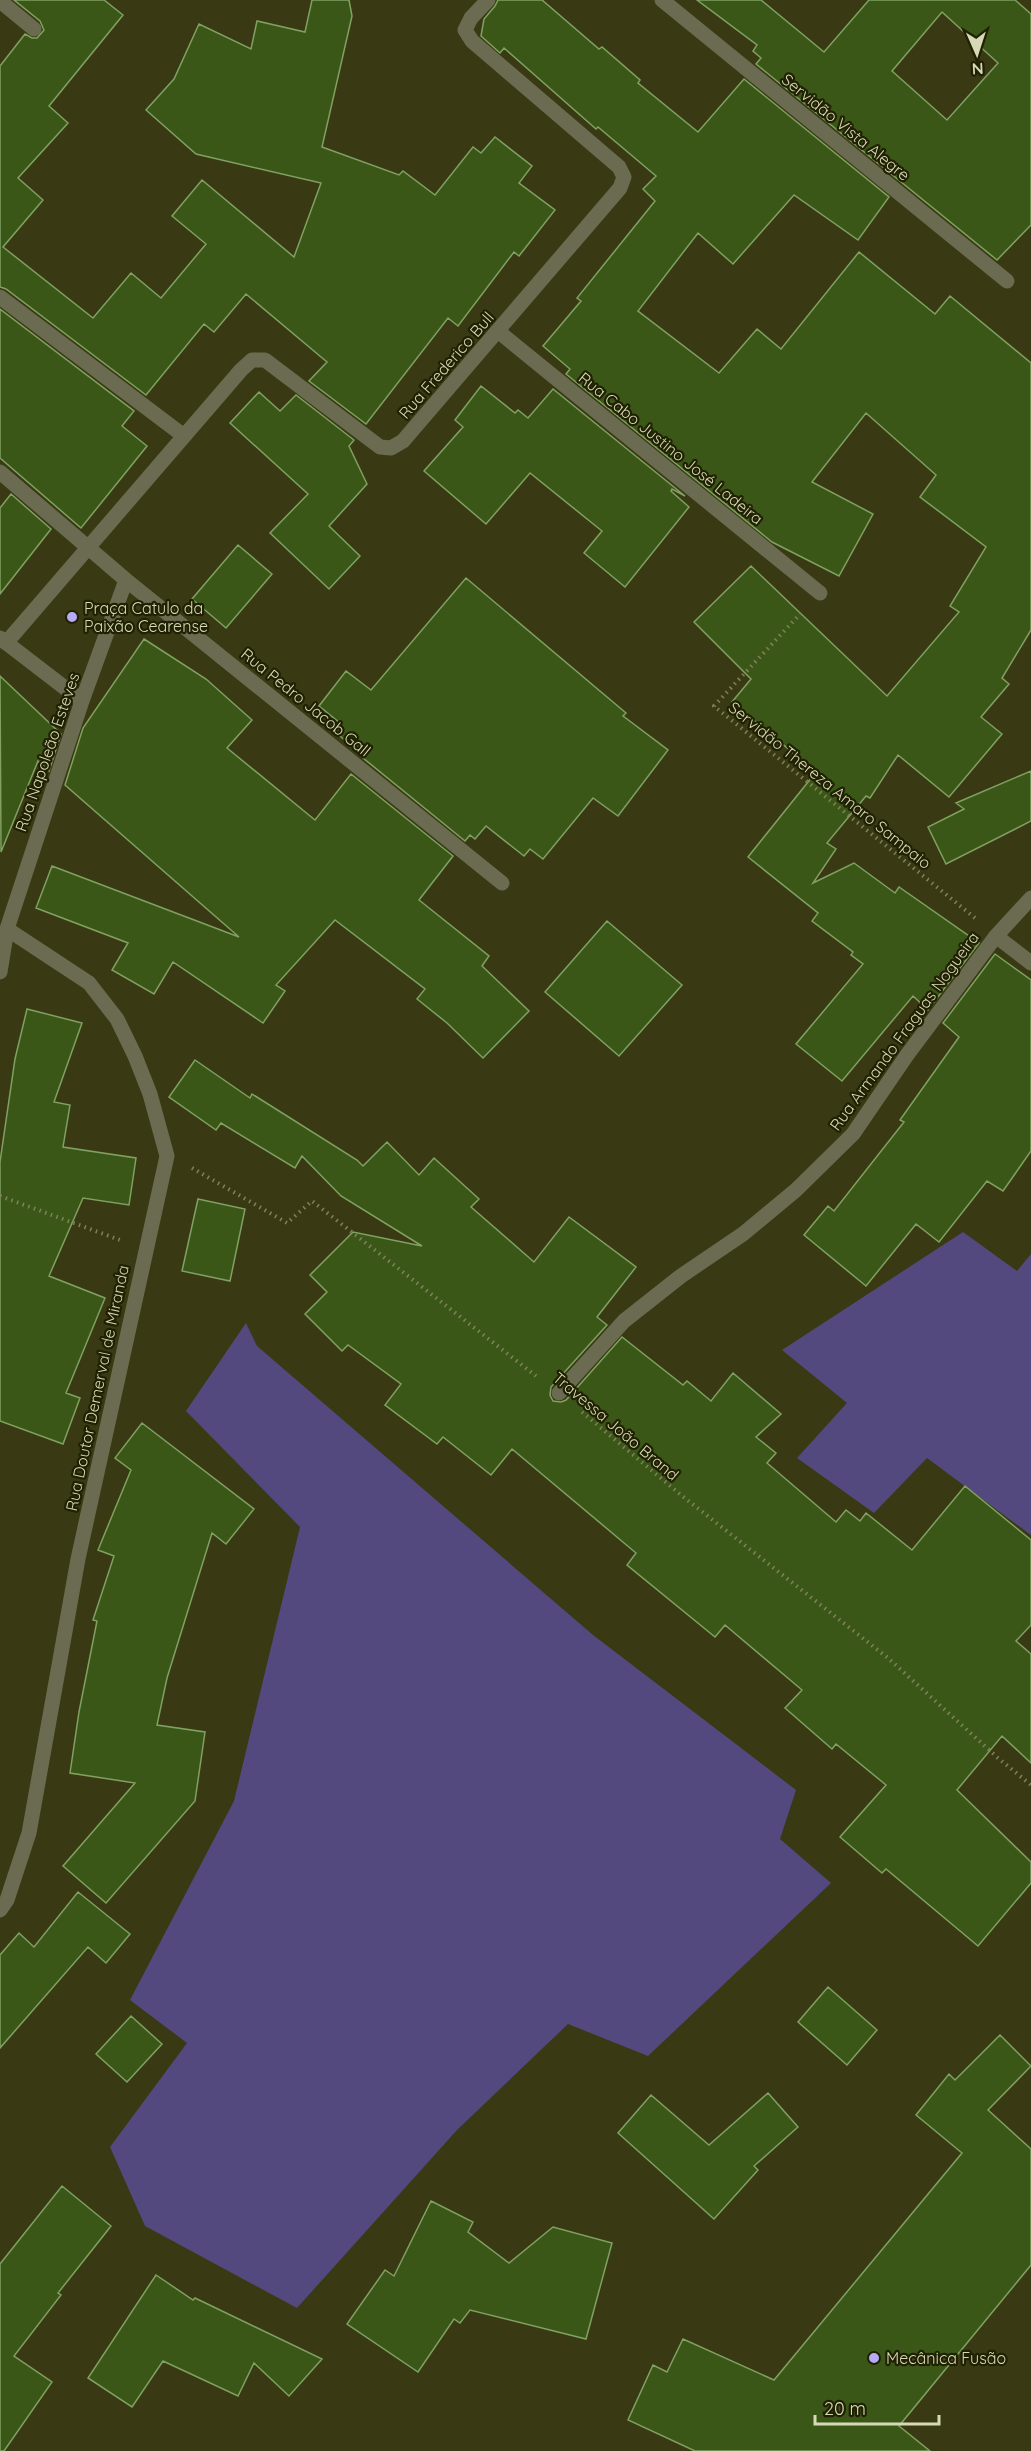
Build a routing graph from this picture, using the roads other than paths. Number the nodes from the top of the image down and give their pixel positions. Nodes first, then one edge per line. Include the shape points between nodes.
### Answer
1 (488, 0) edge
2 (662, 0) edge
3 (0, 1) edge
4 (34, 29) dead end
5 (1007, 281) dead end
6 (0, 297) edge
7 (499, 332) junction
8 (184, 435) junction
9 (0, 472) edge
10 (88, 546) junction
11 (126, 580) junction
12 (820, 592) road end
13 (3, 640) edge
14 (82, 701) junction
15 (502, 884) dead end
16 (1031, 898) edge
17 (7, 929) junction
18 (996, 936) junction
19 (1031, 963) edge
20 (0, 972) edge
21 (558, 1393) road end
22 (0, 1910) edge

1 - 7 street, Rua Frederico Bull via 465,30 472,41 619,167 624,177 621,188
2 - 5 street, Servidão Vista Alegre
3 - 4 street
6 - 8 street
7 - 8 street, Rua Frederico Bull via 403,441 391,448 380,447 265,360 252,360 241,370
7 - 12 street, Rua Cabo Justino José Ladeira
8 - 10 street, Rua Frederico Bull
9 - 10 street, Rua Pedro Jacob Gall
10 - 11 street, Rua Pedro Jacob Gall
10 - 13 street
11 - 14 street, Rua Napoleão Esteves
11 - 15 street, Rua Pedro Jacob Gall
13 - 14 street
14 - 17 street, Rua Napoleão Esteves
16 - 18 street, Rua Armando Fraguas Nogueira
17 - 20 street, Rua Napoleão Esteves
17 - 22 street, Rua Doutor Demerval de Miranda via 89,983 117,1019 150,1094 167,1156 78,1558 29,1833 7,1900
18 - 19 street
18 - 21 street, Rua Armando Fraguas Nogueira via 853,1134 796,1190 743,1234 624,1321

